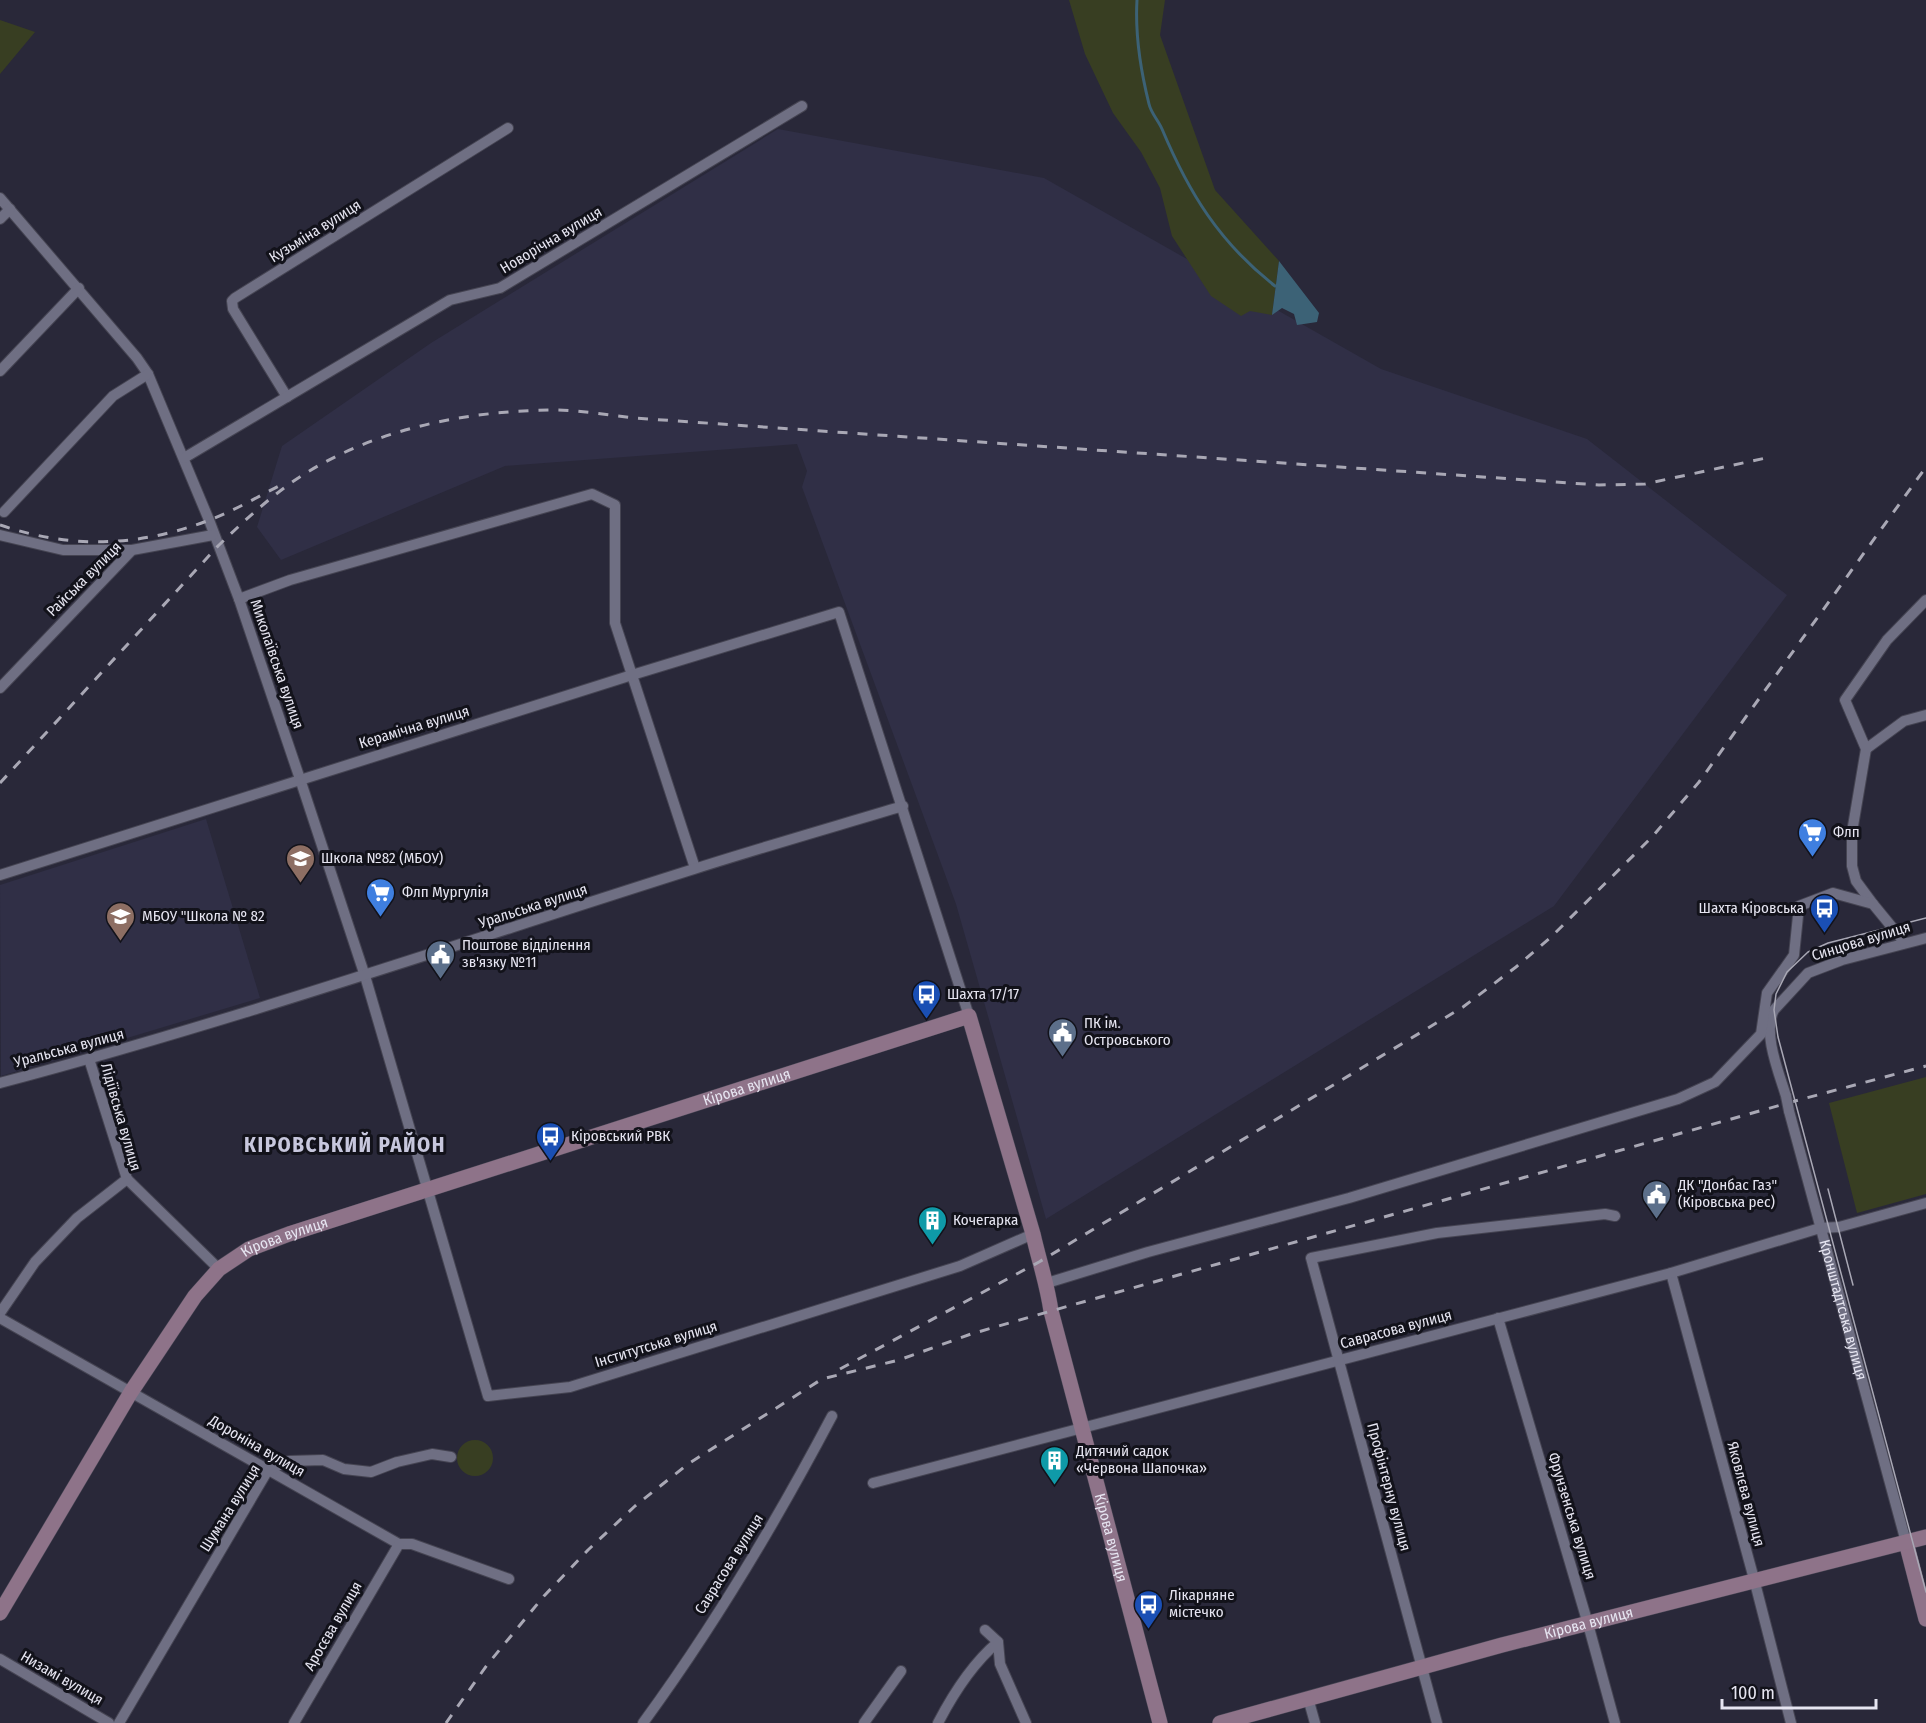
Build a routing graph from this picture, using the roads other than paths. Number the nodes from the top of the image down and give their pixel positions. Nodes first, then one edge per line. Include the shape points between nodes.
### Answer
1 (802, 106) dead end
2 (508, 128) dead end
3 (0, 198) edge
4 (10, 209) junction
5 (0, 219) edge
6 (79, 288) junction
7 (0, 371) edge
8 (148, 374) junction
9 (286, 397) junction
10 (184, 458) junction
11 (4, 513) dead end
12 (0, 535) edge
13 (213, 535) junction
14 (132, 550) junction
15 (239, 599) junction
16 (1926, 600) edge
17 (632, 675) junction
18 (0, 688) edge
19 (1926, 715) edge
20 (1866, 749) junction
21 (300, 779) junction
22 (903, 806) junction
23 (696, 868) junction
24 (0, 875) edge
25 (1874, 904) junction
26 (1926, 938) edge
27 (1905, 943) junction
28 (365, 976) junction
29 (1781, 1003) joint
30 (969, 1016) junction
31 (89, 1059) junction
32 (0, 1083) edge
33 (127, 1179) junction
34 (428, 1190) junction
35 (1926, 1203) edge
36 (1615, 1216) dead end
37 (1820, 1228) junction
38 (1033, 1234) junction
39 (219, 1269) junction
40 (1671, 1273) junction
41 (1047, 1283) junction
42 (0, 1313) edge
43 (0, 1318) edge
44 (1497, 1318) junction
45 (1339, 1359) junction
46 (131, 1392) junction
47 (832, 1416) dead end
48 (1082, 1427) junction
49 (451, 1457) dead end
50 (268, 1470) junction
51 (873, 1484) dead end
52 (1926, 1537) edge
53 (1906, 1542) junction
54 (399, 1544) junction
55 (508, 1578) dead end
56 (1754, 1579) junction
57 (0, 1612) edge
58 (1926, 1619) edge
59 (1588, 1624) junction
60 (985, 1630) dead end
61 (998, 1642) junction
62 (0, 1659) edge
63 (1422, 1667) junction
64 (901, 1671) dead end
65 (1308, 1698) junction
66 (109, 1723) edge
67 (119, 1723) edge
68 (294, 1723) edge
69 (643, 1723) edge
70 (864, 1723) edge
71 (938, 1723) edge
72 (1026, 1723) edge
73 (1160, 1723) edge
74 (1220, 1723) edge
75 (1315, 1723) edge
76 (1437, 1723) edge
77 (1615, 1723) edge
78 (1791, 1723) edge

1 - 9 street, Новорічна вулиця via 500,288 450,300
2 - 9 street, Кузьміна вулиця via 235,298 233,309
3 - 4 street, Миколаївська вулиця
4 - 5 street
4 - 6 street, Миколаївська вулиця
6 - 7 street
6 - 8 street, Миколаївська вулиця
8 - 10 street, Миколаївська вулиця
8 - 11 street via 113,396
9 - 10 street, Новорічна вулиця
10 - 13 street, Миколаївська вулиця
12 - 14 street via 63,550
13 - 14 street, Райська вулиця
13 - 15 street, Миколаївська вулиця
14 - 18 street, Райська вулиця
15 - 17 street via 290,580 592,494 615,506 615,623
15 - 21 street, Миколаївська вулиця
16 - 20 street via 1887,640 1845,700
17 - 21 street, Керамічна вулиця
17 - 22 street, Керамічна вулиця via 839,612
17 - 23 street
19 - 20 street via 1904,721
20 - 25 street via 1852,832 1852,866 1856,881
21 - 24 street, Керамічна вулиця
21 - 28 street, Миколаївська вулиця
22 - 23 street, Уральська вулиця
22 - 30 street
23 - 28 street, Уральська вулиця
25 - 27 street
25 - 41 street via 1833,893 1799,906 1794,955 1767,993 1761,1034 1715,1082 1678,1099
26 - 27 street, Синцова вулиця
27 - 29 street, Синцова вулиця via 1808,973
28 - 31 street, Уральська вулиця
28 - 34 street, Миколаївська вулиця
29 - 37 street, Кронштадтська вулиця, bridge via 1771,1017 1769,1032
30 - 34 main road, Кірова вулиця
30 - 38 main road, Кірова вулиця
31 - 32 street, Уральська вулиця
31 - 33 street, Лідіївська вулиця
33 - 39 street
33 - 42 street, Лідіївська вулиця via 77,1218 35,1262
34 - 38 street, Інститутська вулиця via 488,1396 570,1387 960,1266
34 - 39 main road, Кірова вулиця via 249,1249
35 - 37 street, Саврасова вулиця via 1839,1227
36 - 45 street, Профінтерну вулиця via 1437,1233 1311,1258
37 - 40 street, Саврасова вулиця
37 - 53 street, Кронштадтська вулиця
38 - 41 main road, Кірова вулиця
39 - 46 main road, Кірова вулиця via 195,1296
40 - 44 street, Саврасова вулиця
40 - 56 street, Яковлєва вулиця
41 - 48 main road, Кірова вулиця
43 - 46 street, Дороніна вулиця
44 - 45 street, Саврасова вулиця
44 - 59 street, Фрунзенська вулиця
45 - 48 street, Саврасова вулиця
45 - 63 street, Профінтерну вулиця
46 - 50 street, Дороніна вулиця
46 - 57 main road, Кірова вулиця
47 - 69 street, Саврасова вулиця via 788,1499
48 - 51 street, Саврасова вулиця
48 - 73 main road, Кірова вулиця
49 - 50 street, Шумана вулиця via 432,1454 371,1472 344,1469 323,1460 289,1461
50 - 54 street, Дороніна вулиця
50 - 67 street, Шумана вулиця
52 - 53 main road, Кірова вулиця
53 - 56 main road, Кірова вулиця
53 - 58 main road, Кронштадтська вулиця
54 - 55 street, Дороніна вулиця via 412,1544
54 - 68 street, Аросєва вулиця
56 - 59 main road, Кірова вулиця
56 - 78 street, Яковлєва вулиця
59 - 63 main road, Кірова вулиця
59 - 77 street, Фрунзенська вулиця
60 - 61 street
61 - 71 street via 984,1653
61 - 72 street via 1000,1664
62 - 66 street, Низамі вулиця
63 - 65 main road, Кірова вулиця
63 - 76 street, Профінтерну вулиця
64 - 70 street
65 - 74 main road, Кірова вулиця
65 - 75 street

